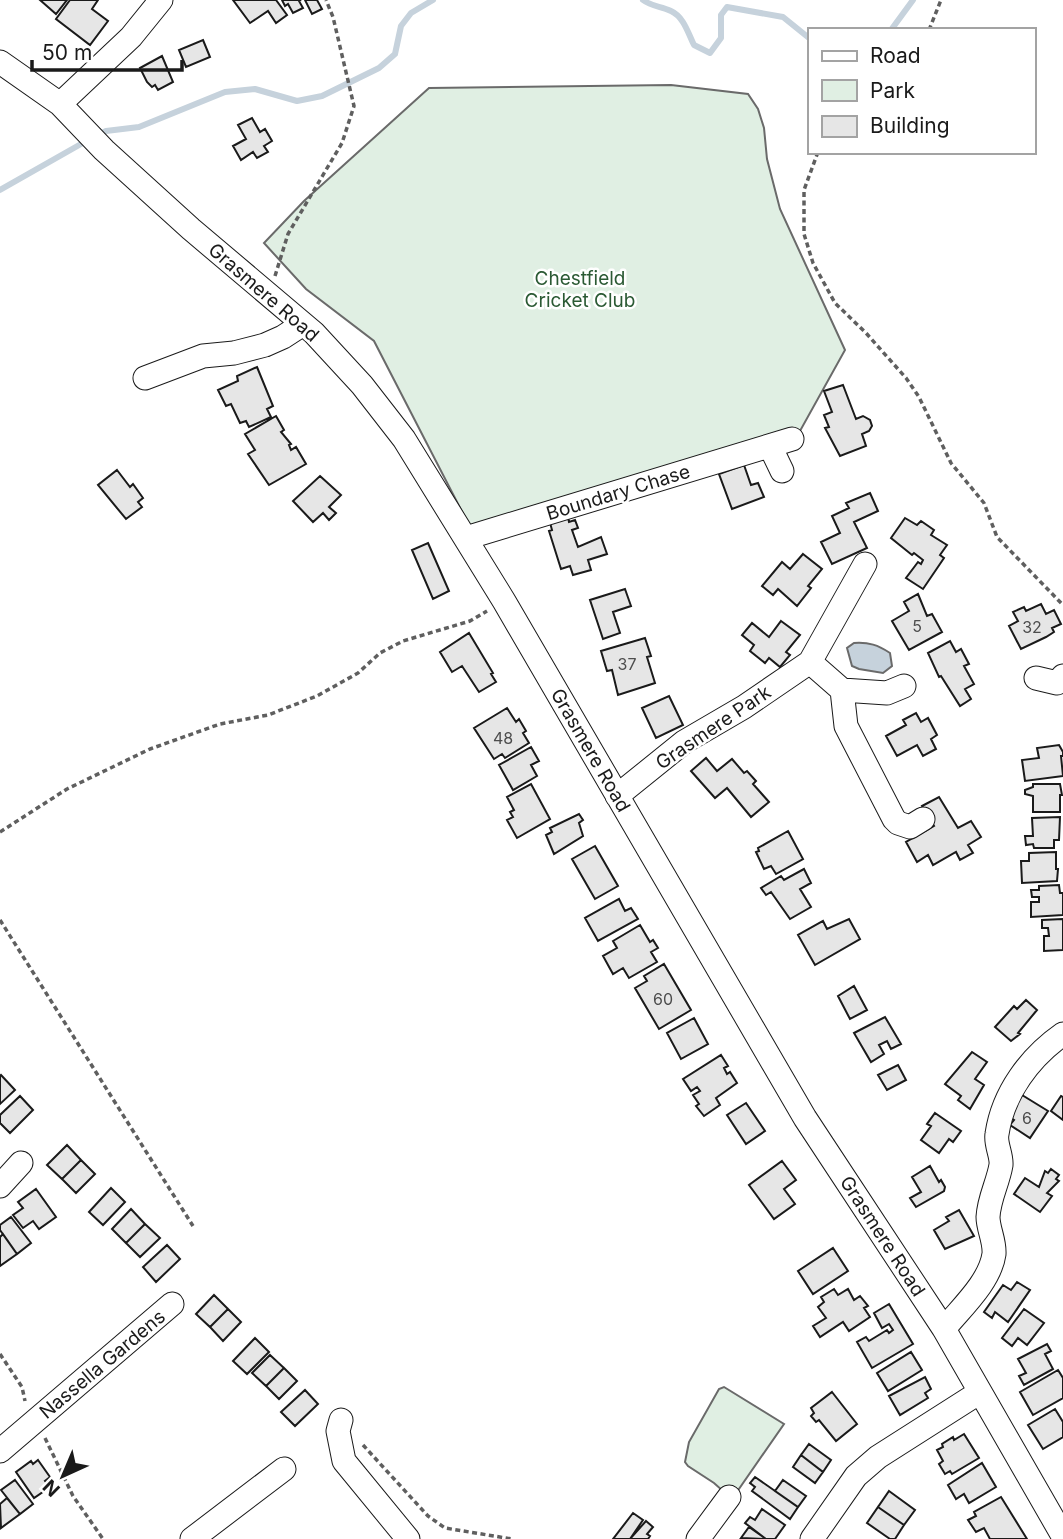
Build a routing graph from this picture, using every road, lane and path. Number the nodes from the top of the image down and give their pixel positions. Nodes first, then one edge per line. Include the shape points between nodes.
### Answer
1 (161, 0) edge
2 (326, 0) edge
3 (941, 0) edge
4 (930, 28) edge
5 (0, 62) edge
6 (60, 104) junction
7 (817, 154) edge
8 (270, 294) junction
9 (303, 324) junction
10 (145, 378) dead end
11 (782, 471) dead end
12 (466, 538) junction
13 (865, 565) dead end
14 (504, 601) junction
15 (1063, 605) edge
16 (810, 662) junction
17 (904, 686) dead end
18 (842, 690) junction
19 (617, 796) junction
20 (923, 819) dead end
21 (0, 832) edge
22 (0, 920) edge
23 (1063, 1034) edge
24 (21, 1163) dead end
25 (0, 1185) edge
26 (193, 1226) dead end
27 (172, 1304) dead end
28 (944, 1329) junction
29 (0, 1354) edge
30 (980, 1392) junction
31 (341, 1420) joint
32 (34, 1422) junction
33 (0, 1451) edge
34 (284, 1469) dead end
35 (729, 1497) dead end
36 (1063, 1536) edge
37 (103, 1539) edge
38 (192, 1539) edge
39 (408, 1539) edge
40 (512, 1539) edge
41 (698, 1539) edge
42 (812, 1539) edge

1 - 6 street via 131,37
2 - 8 path via 354,106 342,143 288,234
3 - 4 path
5 - 6 street, Grasmere Road
6 - 8 street, Grasmere Road via 191,229
7 - 15 path via 804,190 804,234 813,263 835,303 906,377 951,463 984,503 997,537
8 - 9 street, Grasmere Road
9 - 10 street via 265,345 203,356
9 - 12 street, Grasmere Road via 362,384 396,428
11 - 12 street, Boundary Chase via 781,442
12 - 14 street, Grasmere Road
13 - 16 street, Grasmere Park
14 - 19 street, Grasmere Road
14 - 21 path via 470,621 403,641 317,696 150,749 67,789
16 - 18 street
16 - 19 street, Grasmere Park via 684,742
17 - 18 street via 887,693
18 - 20 street via 846,726 894,819 910,827
19 - 28 street, Grasmere Road via 805,1118
22 - 26 path
23 - 28 street via 1029,1065 1003,1109 996,1136 1000,1171 990,1195 988,1220 994,1255 985,1279
24 - 25 street
27 - 32 street, Nassella Gardens
28 - 30 street, Grasmere Road
29 - 32 path via 22,1387
30 - 36 street, Grasmere Road
30 - 42 street via 856,1476
31 - 39 street via 338,1431 344,1461
31 - 40 path via 428,1516 445,1528
32 - 33 street, Nassella Gardens
32 - 37 path via 73,1496
34 - 38 street
35 - 41 street

